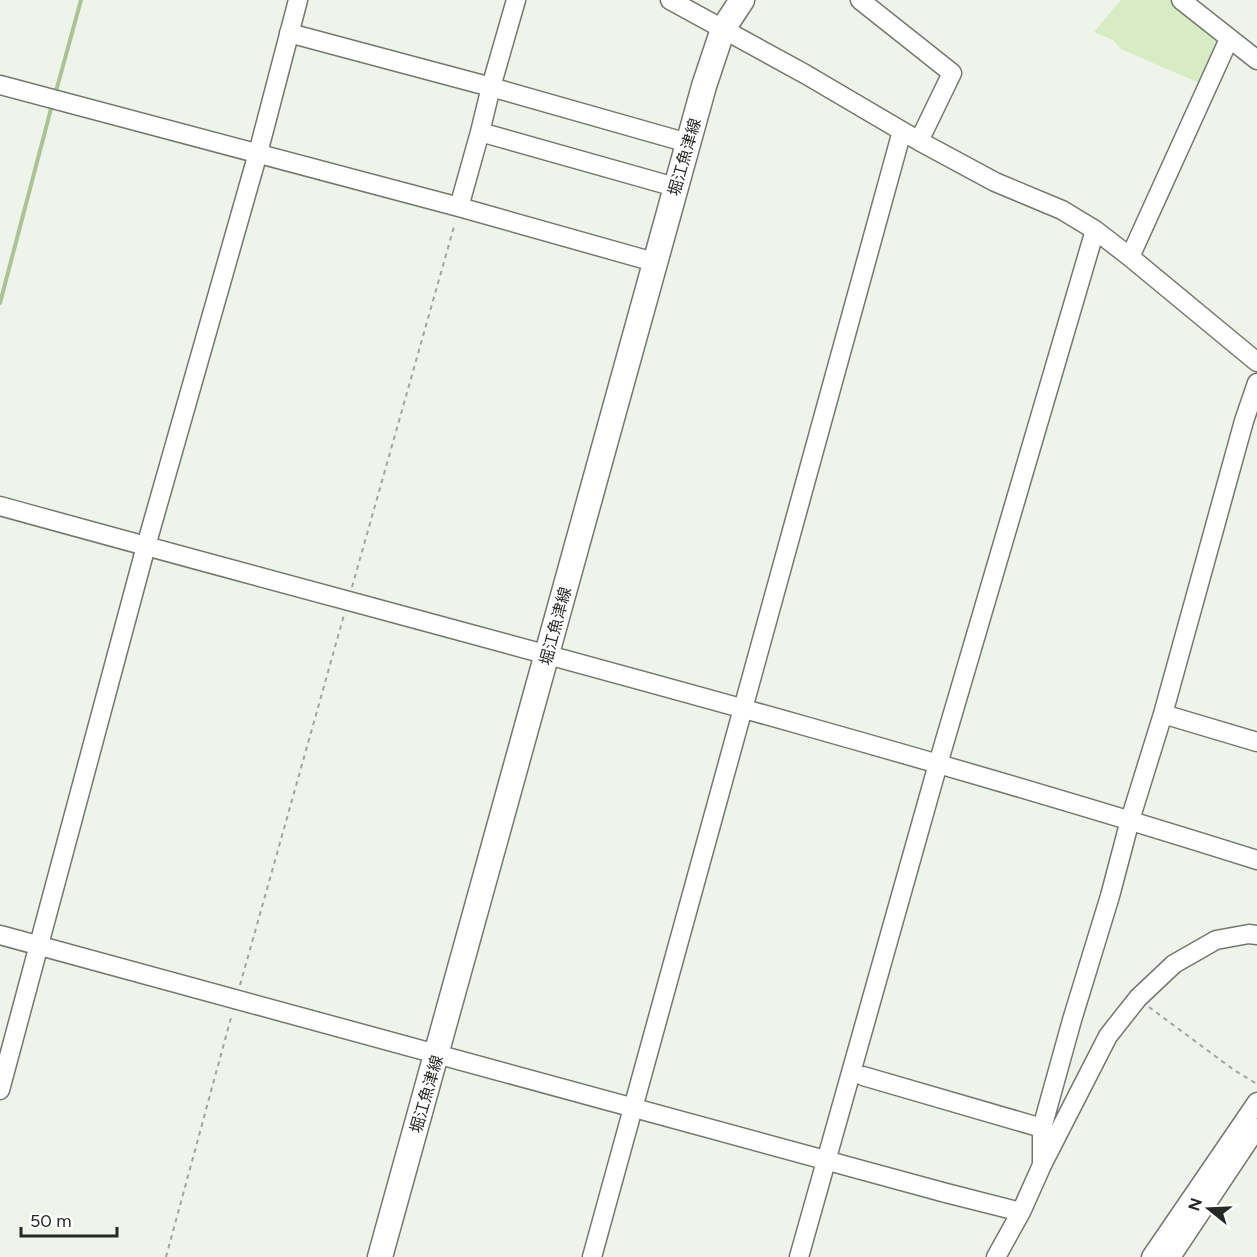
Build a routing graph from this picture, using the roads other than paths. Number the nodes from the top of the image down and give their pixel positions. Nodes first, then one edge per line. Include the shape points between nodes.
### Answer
1 (298, 0) edge
2 (516, 0) edge
3 (670, 0) edge
4 (742, 0) edge
5 (860, 0) edge
6 (1181, 0) edge
7 (723, 29) junction
8 (289, 33) junction
9 (1229, 39) junction
10 (1257, 60) edge
11 (0, 84) edge
12 (491, 87) junction
13 (902, 130) junction
14 (480, 132) junction
15 (919, 141) junction
16 (688, 143) junction
17 (258, 153) junction
18 (675, 187) junction
19 (459, 207) junction
20 (1095, 230) junction
21 (1130, 257) junction
22 (654, 262) junction
23 (1257, 362) edge
24 (1257, 383) edge
25 (0, 506) edge
26 (146, 546) junction
27 (547, 656) junction
28 (743, 709) junction
29 (1163, 714) junction
30 (1257, 742) edge
31 (938, 764) junction
32 (1130, 820) junction
33 (1257, 860) edge
34 (1254, 932) edge
35 (0, 935) edge
36 (39, 945) junction
37 (437, 1054) junction
38 (863, 1076) dead end
39 (0, 1090) edge
40 (1257, 1102) edge
41 (633, 1107) junction
42 (1042, 1128) junction
43 (1257, 1128) edge
44 (826, 1159) junction
45 (1042, 1165) junction
46 (1021, 1212) junction
47 (380, 1257) edge
48 (592, 1257) edge
49 (799, 1257) edge
50 (996, 1257) edge
51 (1151, 1257) edge
52 (1171, 1257) edge

1 - 8 street
2 - 12 street
3 - 7 street
4 - 7 main road, 堀江魚津線
5 - 15 street via 952,73
6 - 9 street
7 - 13 street
7 - 16 main road, 堀江魚津線
8 - 12 street
8 - 17 street
9 - 10 street
9 - 21 street
11 - 17 street
12 - 14 street
12 - 16 street
13 - 15 street
13 - 28 street
14 - 18 street
14 - 19 street
15 - 20 street
16 - 18 main road, 堀江魚津線
17 - 19 street
17 - 26 street
18 - 22 main road, 堀江魚津線
19 - 22 street
20 - 21 street
20 - 31 street
21 - 23 street
22 - 27 main road, 堀江魚津線
24 - 29 street
25 - 26 street
26 - 27 street
26 - 36 street
27 - 28 street
27 - 37 main road, 堀江魚津線
28 - 31 street
28 - 41 street
29 - 30 street
29 - 32 street
31 - 32 street
31 - 44 street
32 - 33 street
32 - 42 street
34 - 45 street via 1216,940 1191,954 1174,964 1138,998 1108,1036
35 - 36 street
36 - 37 street
36 - 39 street
37 - 41 street
37 - 47 main road, 堀江魚津線
38 - 42 street
40 - 51 street
41 - 44 street
41 - 48 street
42 - 45 street
43 - 52 street
44 - 46 street
44 - 49 street
45 - 46 street
46 - 50 street

